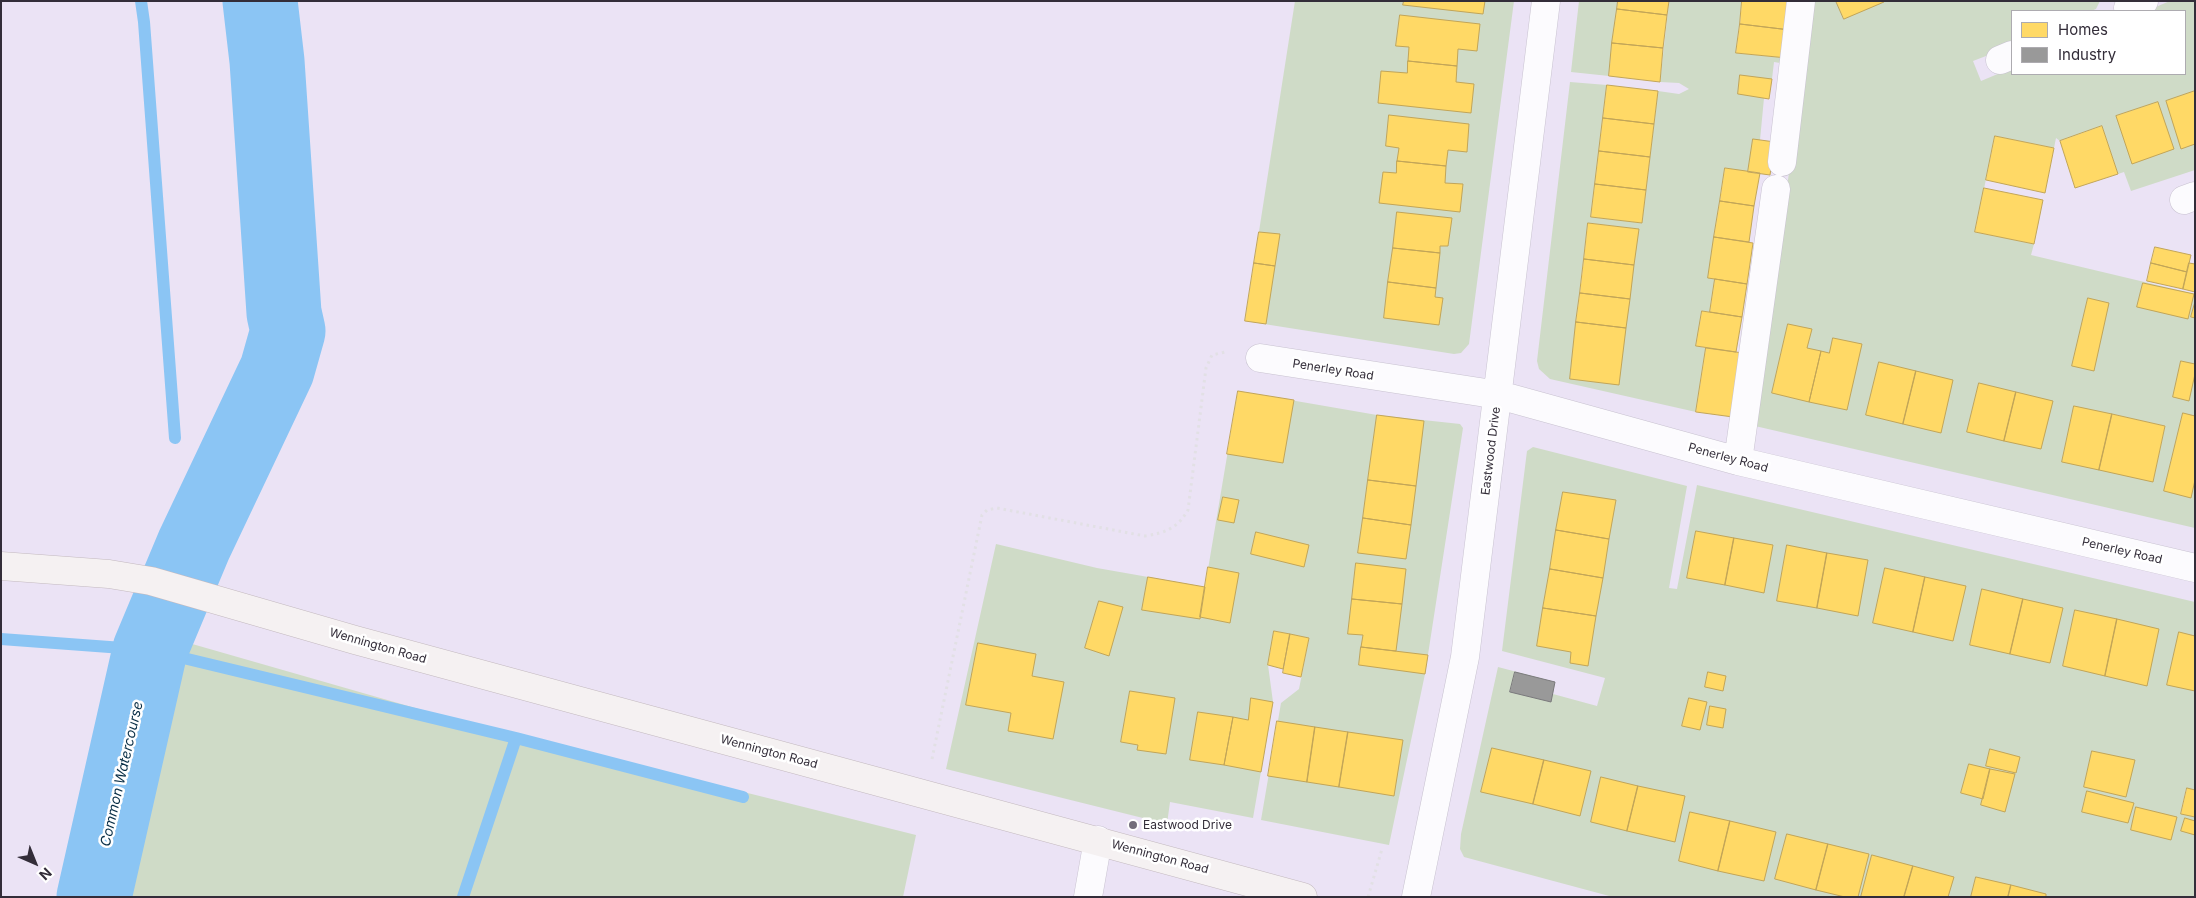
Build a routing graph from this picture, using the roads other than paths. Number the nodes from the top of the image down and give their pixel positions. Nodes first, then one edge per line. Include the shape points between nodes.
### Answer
1 (1546, 1) edge
2 (1801, 1) edge
3 (1782, 162) dead end
4 (1776, 190) dead end
5 (1260, 358) road end
6 (1499, 395) junction
7 (1738, 461) junction
8 (1, 566) edge
9 (2195, 568) edge
10 (1098, 840) junction
11 (1088, 897) edge
12 (1303, 897) edge
13 (1416, 897) edge

1 - 6 street, Eastwood Drive
2 - 3 street
4 - 7 street
5 - 6 street, Penerley Road
6 - 7 street, Penerley Road
6 - 13 street, Eastwood Drive via 1465,657
7 - 9 street, Penerley Road
8 - 10 main road, Wennington Road via 109,574 151,582 354,640
10 - 11 street
10 - 12 main road, Wennington Road

